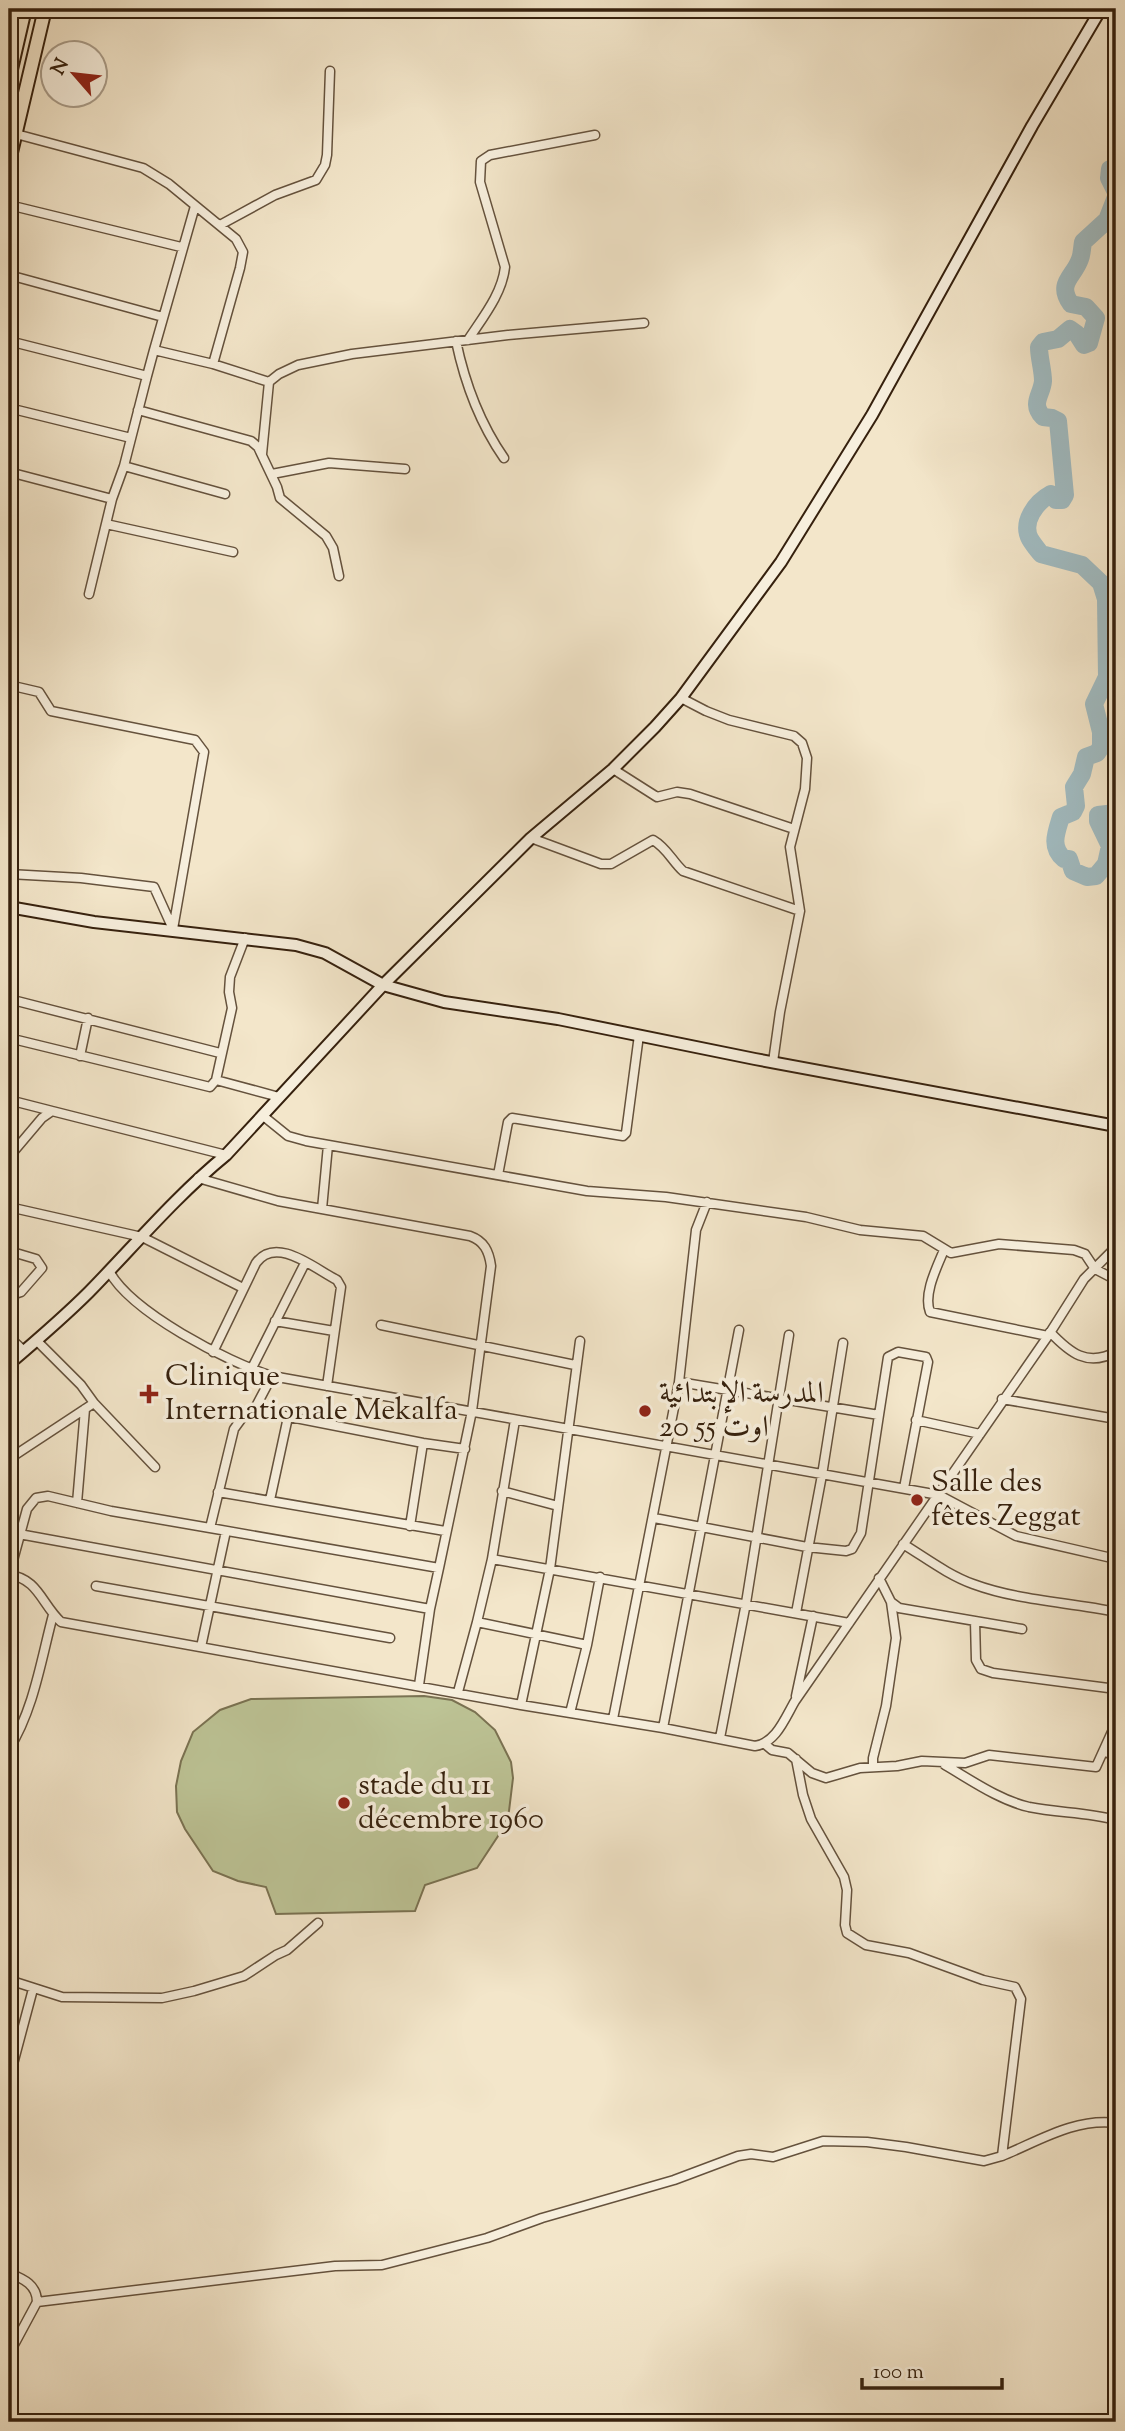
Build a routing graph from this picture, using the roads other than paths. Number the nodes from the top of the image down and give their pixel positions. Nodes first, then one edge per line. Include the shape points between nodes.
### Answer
1 (25, 9) edge
2 (45, 9) edge
3 (403, 9) edge
4 (1101, 9) edge
5 (416, 11) dead end
6 (330, 71) dead end
7 (9, 78) edge
8 (16, 134) junction
9 (595, 135) dead end
10 (9, 161) edge
11 (9, 205) edge
12 (195, 206) junction
13 (220, 225) junction
14 (181, 247) junction
15 (9, 275) edge
16 (163, 317) junction
17 (644, 323) dead end
18 (468, 340) junction
19 (9, 341) edge
20 (456, 341) junction
21 (154, 350) junction
22 (213, 364) junction
23 (147, 376) junction
24 (269, 382) junction
25 (9, 408) edge
26 (138, 410) junction
27 (131, 438) junction
28 (262, 454) junction
29 (504, 458) dead end
30 (124, 466) junction
31 (405, 469) dead end
32 (9, 472) edge
33 (272, 474) junction
34 (225, 494) dead end
35 (112, 499) junction
36 (106, 524) junction
37 (233, 552) dead end
38 (339, 576) dead end
39 (89, 594) dead end
40 (9, 685) edge
41 (681, 698) junction
42 (613, 769) junction
43 (794, 829) junction
44 (531, 838) junction
45 (9, 874) edge
46 (9, 907) edge
47 (800, 911) junction
48 (173, 929) junction
49 (245, 938) junction
50 (383, 985) junction
51 (9, 999) edge
52 (88, 1018) junction
53 (639, 1035) junction
54 (9, 1038) edge
55 (220, 1053) junction
56 (80, 1056) junction
57 (773, 1062) junction
58 (216, 1080) junction
59 (279, 1097) junction
60 (9, 1100) edge
61 (52, 1111) junction
62 (262, 1115) junction
63 (1116, 1126) edge
64 (328, 1145) junction
65 (226, 1155) junction
66 (9, 1157) edge
67 (498, 1175) junction
68 (198, 1178) junction
69 (707, 1202) junction
70 (9, 1207) edge
71 (321, 1209) junction
72 (142, 1237) junction
73 (1116, 1247) edge
74 (944, 1250) junction
75 (9, 1251) edge
76 (305, 1263) junction
77 (1095, 1269) junction
78 (109, 1271) junction
79 (1116, 1280) edge
80 (243, 1288) junction
81 (9, 1291) edge
82 (275, 1321) junction
83 (381, 1325) dead end
84 (739, 1330) dead end
85 (334, 1331) junction
86 (1049, 1334) junction
87 (789, 1335) dead end
88 (9, 1337) edge
89 (580, 1341) dead end
90 (38, 1342) junction
91 (843, 1343) dead end
92 (482, 1346) junction
93 (24, 1352) junction
94 (213, 1352) junction
95 (1116, 1352) edge
96 (9, 1364) edge
97 (575, 1365) junction
98 (251, 1370) junction
99 (272, 1376) junction
100 (679, 1382) junction
101 (327, 1386) junction
102 (729, 1391) junction
103 (778, 1397) junction
104 (1002, 1399) junction
105 (94, 1403) junction
106 (831, 1407) junction
107 (85, 1409) junction
108 (254, 1410) junction
109 (472, 1411) junction
110 (879, 1415) junction
111 (288, 1417) junction
112 (1116, 1419) edge
113 (515, 1420) junction
114 (916, 1420) junction
115 (569, 1431) junction
116 (980, 1434) junction
117 (423, 1443) junction
118 (666, 1447) junction
119 (465, 1449) junction
120 (717, 1455) junction
121 (9, 1459) edge
122 (767, 1465) junction
123 (155, 1467) dead end
124 (822, 1475) junction
125 (869, 1482) junction
126 (904, 1488) junction
127 (502, 1491) junction
128 (218, 1492) junction
129 (939, 1495) junction
130 (270, 1500) junction
131 (77, 1503) junction
132 (558, 1506) junction
133 (654, 1518) junction
134 (410, 1526) junction
135 (210, 1528) junction
136 (702, 1528) junction
137 (226, 1531) junction
138 (445, 1531) junction
139 (19, 1534) junction
140 (9, 1537) edge
141 (757, 1537) junction
142 (903, 1544) junction
143 (807, 1547) junction
144 (492, 1559) junction
145 (1116, 1559) edge
146 (439, 1568) junction
147 (550, 1570) junction
148 (218, 1571) junction
149 (9, 1575) edge
150 (600, 1577) junction
151 (879, 1578) junction
152 (640, 1585) junction
153 (96, 1586) dead end
154 (689, 1596) junction
155 (891, 1602) junction
156 (746, 1603) junction
157 (210, 1608) junction
158 (430, 1609) junction
159 (1116, 1612) edge
160 (796, 1613) junction
161 (53, 1615) junction
162 (813, 1616) junction
163 (975, 1621) junction
164 (477, 1622) junction
165 (849, 1623) junction
166 (1022, 1629) dead end
167 (537, 1634) junction
168 (390, 1638) dead end
169 (587, 1645) junction
170 (201, 1647) junction
171 (419, 1685) junction
172 (1116, 1689) edge
173 (458, 1692) junction
174 (795, 1701) junction
175 (521, 1705) junction
176 (570, 1713) junction
177 (613, 1719) junction
178 (1116, 1724) edge
179 (663, 1728) junction
180 (720, 1738) junction
181 (766, 1745) junction
182 (9, 1749) edge
183 (1104, 1751) junction
184 (1116, 1757) edge
185 (796, 1759) junction
186 (941, 1762) junction
187 (873, 1767) junction
188 (1116, 1820) edge
189 (318, 1923) dead end
190 (9, 1980) edge
191 (33, 1989) junction
192 (9, 2079) edge
193 (1116, 2123) edge
194 (1002, 2156) junction
195 (9, 2273) edge
196 (37, 2302) junction
197 (9, 2354) edge

1 - 7 main road
2 - 8 main road
3 - 5 street
4 - 41 street via 872,415 782,562
6 - 13 street via 327,155 318,178
8 - 10 main road
8 - 12 street via 143,168
9 - 18 street via 490,155 481,161 480,182 505,267 499,290
11 - 14 street
12 - 13 street
12 - 14 street
13 - 22 street via 243,252
14 - 16 street
15 - 16 street
16 - 21 street
17 - 18 street
18 - 20 street
19 - 23 street
20 - 24 street via 298,365
20 - 29 street via 470,394
21 - 22 street
21 - 23 street
22 - 24 street
23 - 26 street
24 - 28 street
25 - 27 street
26 - 27 street
26 - 28 street via 243,437
27 - 30 street
28 - 33 street
30 - 34 street
30 - 35 street
31 - 33 street via 329,463
32 - 35 street
33 - 38 street via 280,498 326,536
35 - 36 street
36 - 37 street
36 - 39 street
40 - 48 street via 38,692 51,711 195,740 204,752
41 - 42 street
41 - 43 street via 729,720 784,732 799,740 805,750 806,789
42 - 43 street via 657,797 690,794
42 - 44 street
43 - 47 street via 790,847
44 - 47 street via 601,864 611,864 653,840 683,872
44 - 50 street
45 - 48 street via 154,887
46 - 48 street via 94,922
47 - 57 street
48 - 49 street
49 - 50 street via 326,953
49 - 55 street via 230,977 232,1008
50 - 53 street via 443,1002
50 - 59 street
51 - 52 street
52 - 55 street
52 - 56 street
53 - 57 street
53 - 67 street via 623,1136 512,1118
54 - 56 street
55 - 58 street
56 - 58 street via 208,1087
57 - 63 street
58 - 59 street
59 - 62 street
60 - 61 street
61 - 65 street
61 - 66 street
62 - 64 street via 288,1136
62 - 65 street
64 - 67 street
64 - 71 street
65 - 68 street
67 - 69 street via 587,1191
68 - 71 street
68 - 72 street
69 - 74 street via 860,1230 923,1236
69 - 100 street via 696,1230
70 - 72 street
71 - 92 street via 477,1238 489,1252 491,1266
72 - 78 street
72 - 80 street
73 - 77 street
74 - 77 street via 951,1253 999,1244 1074,1250 1085,1254
74 - 86 street via 928,1299 930,1312
75 - 81 street via 36,1259 42,1268 21,1292
76 - 80 street via 284,1253 262,1254
76 - 82 street
76 - 85 street via 340,1283
77 - 79 street
77 - 86 street
78 - 90 street
78 - 94 street via 130,1297
80 - 94 street
82 - 85 street
82 - 98 street
83 - 92 street
84 - 102 street
85 - 101 street
86 - 95 street via 1074,1354 1099,1359
86 - 104 street
87 - 103 street
88 - 93 street
89 - 97 street
90 - 93 street
90 - 105 street
91 - 106 street
92 - 97 street
92 - 109 street
93 - 96 street
94 - 98 street
97 - 115 street
98 - 99 street
99 - 101 street
99 - 108 street
100 - 102 street
100 - 118 street
101 - 109 street
102 - 103 street
102 - 120 street
103 - 106 street
103 - 122 street
104 - 112 street
104 - 116 street
105 - 107 street
105 - 123 street
106 - 110 street
106 - 124 street
107 - 121 street
107 - 131 street
108 - 111 street
108 - 128 street via 234,1429
109 - 113 street
109 - 119 street
110 - 114 street via 888,1357 898,1352 927,1359
110 - 125 street
111 - 117 street
111 - 130 street
113 - 115 street
113 - 127 street
114 - 116 street
114 - 126 street
115 - 118 street
115 - 132 street
116 - 129 street
117 - 119 street
117 - 134 street
118 - 120 street
118 - 133 street
119 - 138 street
120 - 122 street
120 - 136 street
122 - 124 street
122 - 141 street
124 - 125 street
124 - 143 street
125 - 126 street
125 - 143 street via 861,1533 852,1549
126 - 129 street
127 - 132 street
127 - 144 street
128 - 130 street
128 - 135 street
129 - 142 street
129 - 145 street via 1016,1536
130 - 134 street
131 - 135 street
131 - 139 street via 36,1497
132 - 147 street
133 - 136 street
133 - 152 street
134 - 138 street
135 - 137 street
136 - 141 street
136 - 154 street
137 - 146 street
137 - 148 street
138 - 146 street
139 - 140 street
139 - 148 street
139 - 149 street
141 - 143 street
141 - 156 street
142 - 151 street
142 - 159 street via 975,1585
143 - 160 street
144 - 147 street
144 - 164 street
146 - 158 street
147 - 150 street
147 - 167 street
148 - 157 street
148 - 158 street
149 - 161 street via 37,1588
150 - 152 street
150 - 169 street
151 - 155 street
151 - 165 street
152 - 154 street
152 - 177 street
153 - 157 street
154 - 156 street
154 - 179 street
155 - 163 street via 899,1608
155 - 187 street via 896,1637
156 - 160 street
156 - 180 street
157 - 168 street
157 - 170 street
158 - 171 street
160 - 162 street
161 - 170 street via 61,1622
161 - 182 street via 30,1705
162 - 165 street
162 - 174 street
163 - 166 street
163 - 172 street via 976,1660 981,1669
164 - 167 street
164 - 173 street
165 - 174 street
167 - 169 street
167 - 175 street
169 - 176 street
170 - 171 street
171 - 173 street
173 - 175 street
174 - 181 street
175 - 176 street
176 - 177 street
177 - 179 street
178 - 183 street
179 - 180 street
180 - 181 street
181 - 185 street
183 - 184 street
183 - 186 street via 1096,1767 989,1755 965,1763
185 - 187 street via 826,1778
185 - 194 street via 811,1819 844,1877 847,1933 866,1945 909,1953 1019,1992
186 - 187 street
186 - 188 street via 1028,1807
189 - 191 street via 287,1950 244,1976 194,1992 162,1998 62,1997
190 - 191 street
191 - 192 street
193 - 194 street via 1064,2128
194 - 196 street via 984,2161 867,2142 823,2141 773,2157 738,2156 487,2238 382,2265 335,2266
195 - 196 street via 33,2286
196 - 197 street

